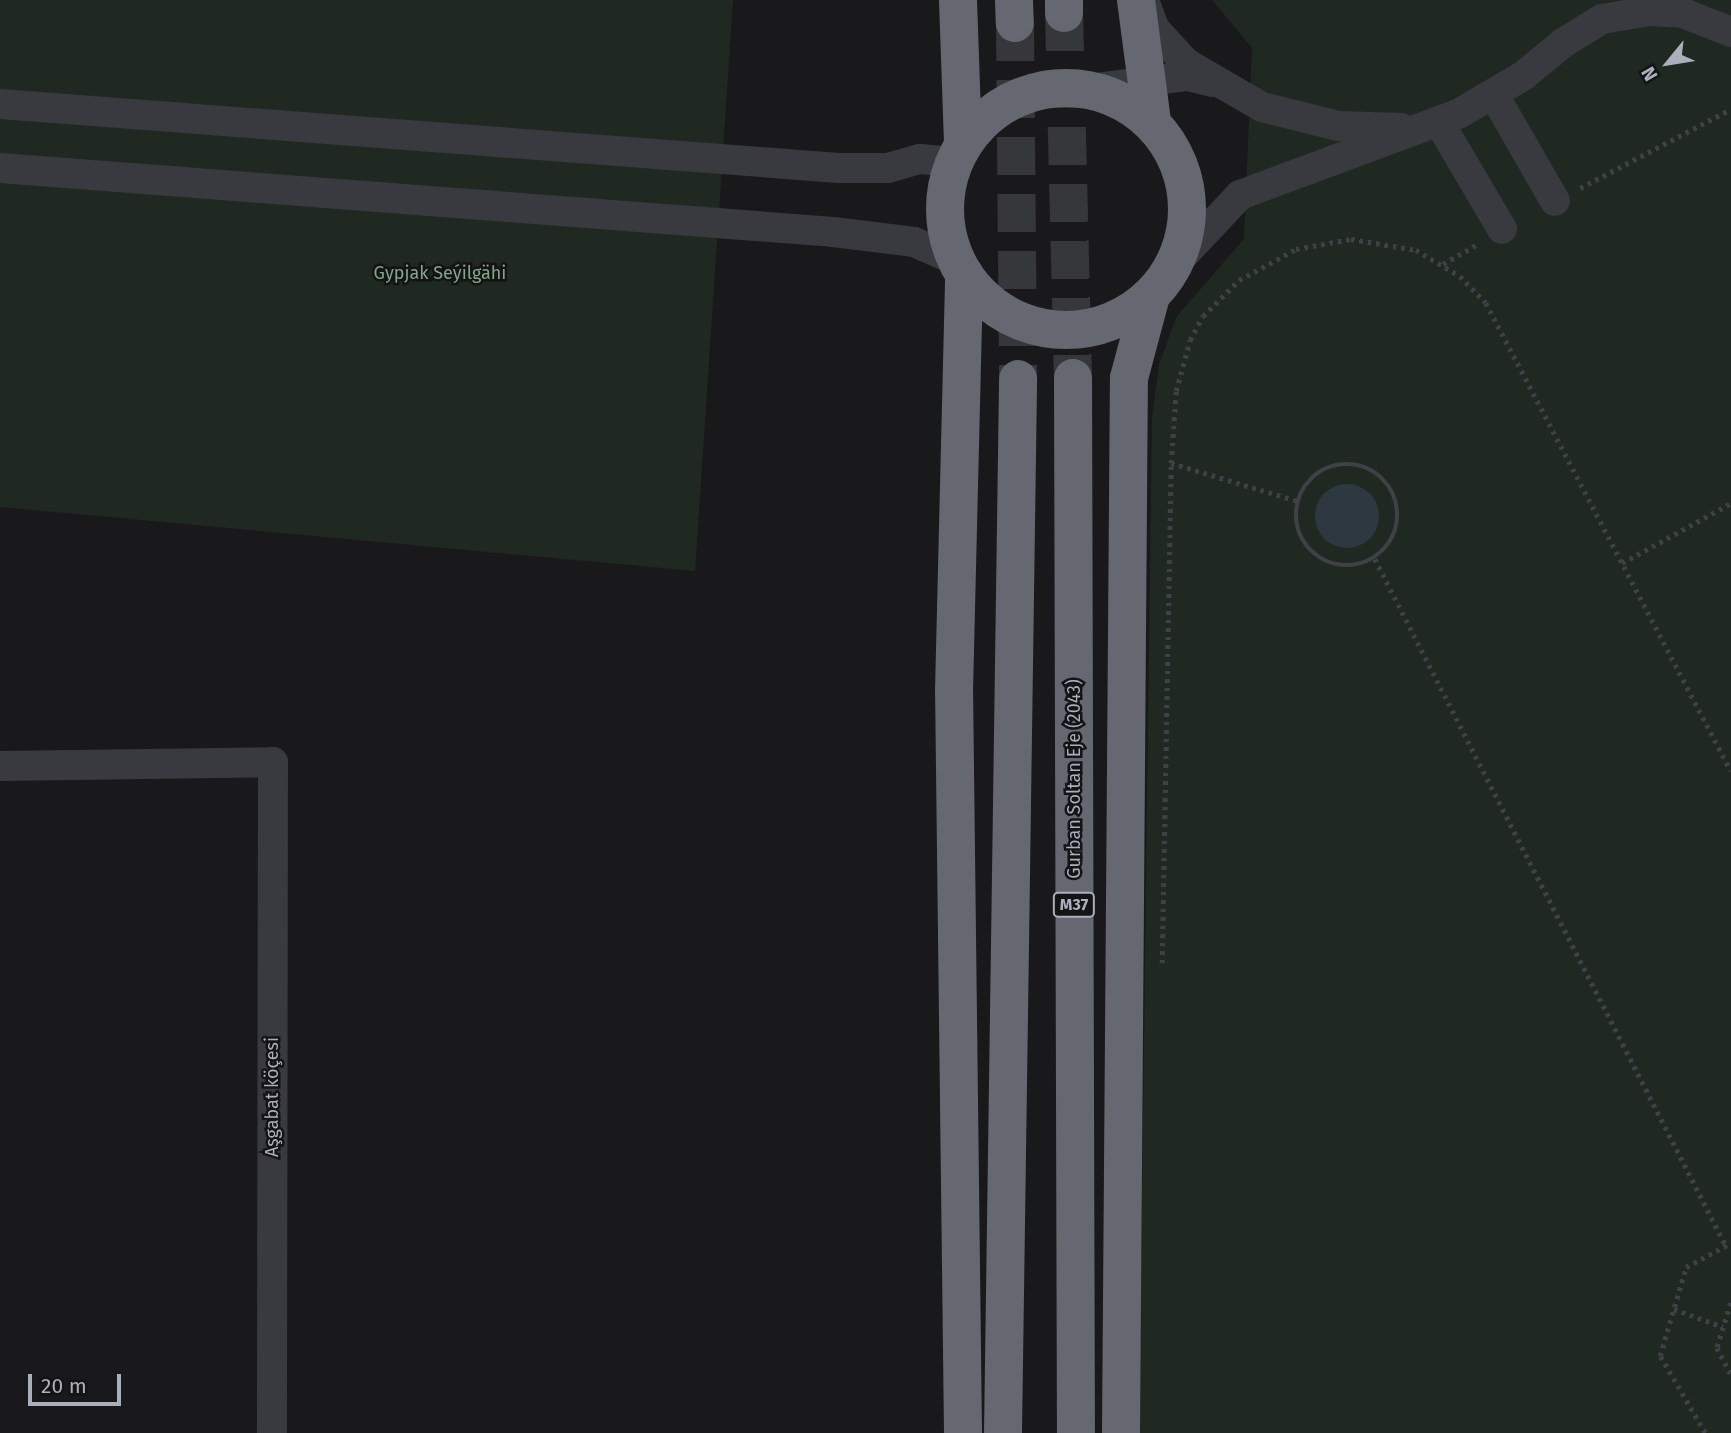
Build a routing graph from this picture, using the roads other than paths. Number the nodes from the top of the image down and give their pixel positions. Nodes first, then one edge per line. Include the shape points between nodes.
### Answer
1 (958, 0) edge
2 (1136, 0) edge
3 (1144, 0) edge
4 (1731, 32) edge
5 (1216, 83) junction
6 (1147, 85) junction
7 (1088, 89) junction
8 (1494, 94) junction
9 (0, 104) edge
10 (1152, 122) junction
11 (1429, 125) junction
12 (958, 153) junction
13 (0, 168) edge
14 (1555, 201) road end
15 (1502, 229) road end
16 (1174, 265) junction
17 (960, 268) junction
18 (1151, 296) junction
19 (1073, 377) tunnel mouth
20 (1018, 379) tunnel mouth
21 (0, 766) edge
22 (272, 1433) edge
23 (963, 1433) edge
24 (1003, 1433) edge
25 (1076, 1433) edge
26 (1121, 1433) edge

1 - 12 highway
2 - 6 highway
3 - 5 street via 1154,28 1186,63
4 - 8 street via 1683,13 1618,15 1583,28
5 - 6 street via 1187,76
5 - 11 street via 1262,107 1298,118
6 - 7 street
6 - 10 highway
7 - 10 highway via 1122,101
7 - 12 highway via 1052,88 1017,97 986,116
8 - 11 street
8 - 14 street
9 - 12 street via 838,168 888,168
10 - 16 highway via 1174,153 1186,190 1186,229
11 - 15 street
11 - 16 street via 1240,195
12 - 17 highway via 945,195 946,229
13 - 17 street via 833,232 914,243
16 - 18 highway
17 - 18 highway via 987,301 1018,320 1053,330 1088,328 1122,317
17 - 23 highway via 954,691
18 - 26 highway via 1129,378
19 - 25 highway, Gurban Soltan Eje (2043) / M37
20 - 24 highway
21 - 22 street, Aşgabat köçesi via 273,762

